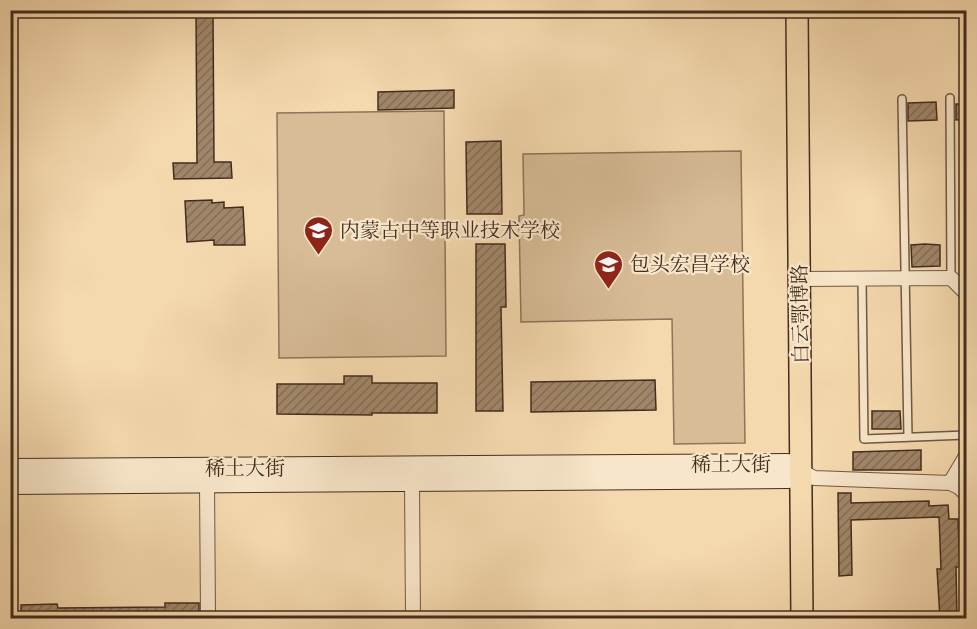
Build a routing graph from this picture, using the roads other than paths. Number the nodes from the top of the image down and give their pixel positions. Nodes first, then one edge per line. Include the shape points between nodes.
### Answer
1 (786, 10) edge
2 (796, 10) edge
3 (950, 98) dead end
4 (902, 99) dead end
5 (951, 278) junction
6 (799, 279) junction
7 (862, 279) junction
8 (905, 279) junction
9 (966, 293) edge
10 (966, 435) edge
11 (908, 437) junction
12 (966, 456) edge
13 (10, 469) edge
14 (792, 471) junction
15 (412, 481) junction
16 (207, 483) junction
17 (950, 483) junction
18 (10, 484) edge
19 (966, 494) edge
20 (208, 618) edge
21 (413, 618) edge
22 (789, 618) edge
23 (802, 618) edge

1 - 14 main road, 白云鄂博路
2 - 6 main road, 白云鄂博路
3 - 5 lane
4 - 8 lane
5 - 8 street
5 - 9 street
6 - 7 street
6 - 14 main road, 白云鄂博路
7 - 8 street
7 - 11 lane via 864,439
8 - 11 lane
10 - 11 lane
12 - 17 street
13 - 14 main road, 稀土大街
14 - 15 main road, 稀土大街
14 - 17 street via 814,478
14 - 22 main road, 白云鄂博路
14 - 23 main road, 白云鄂博路
15 - 16 main road, 稀土大街
15 - 21 street
16 - 18 main road, 稀土大街
16 - 20 street
17 - 19 street

